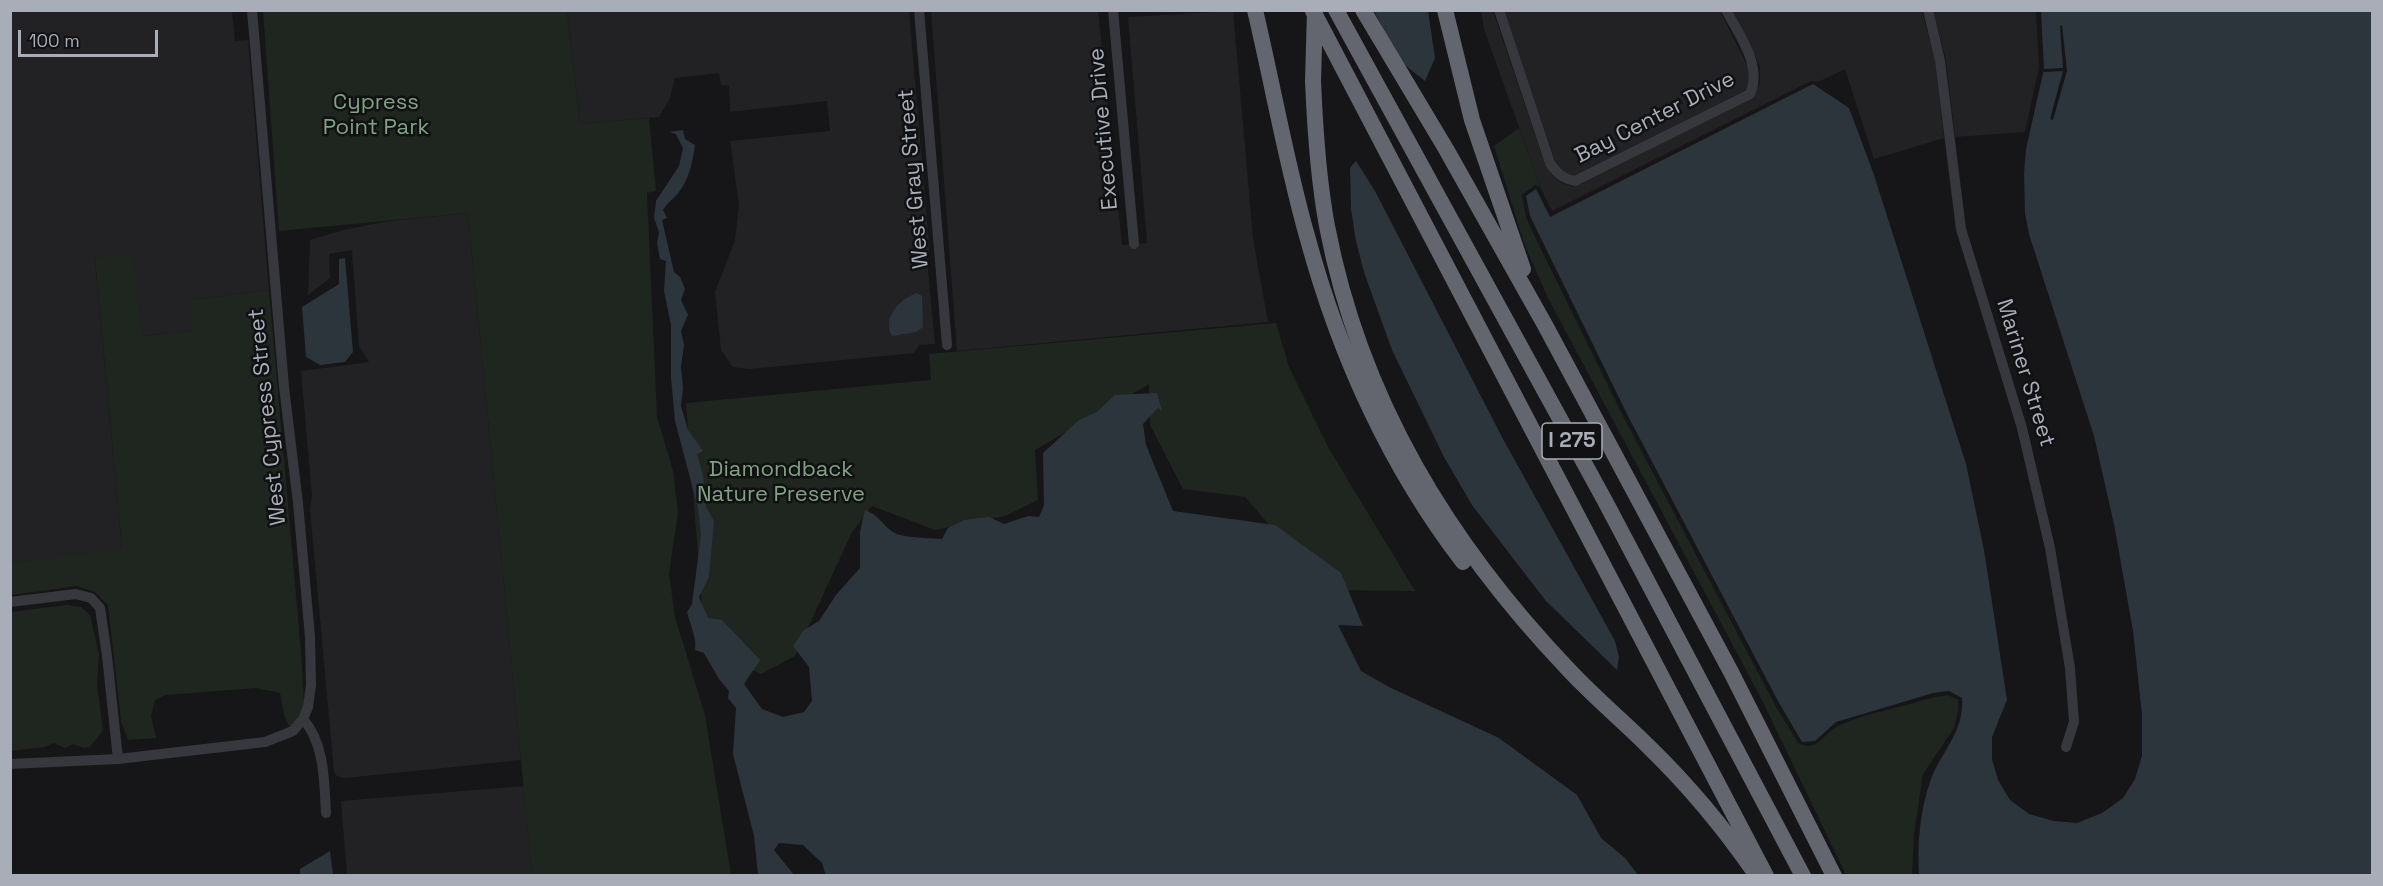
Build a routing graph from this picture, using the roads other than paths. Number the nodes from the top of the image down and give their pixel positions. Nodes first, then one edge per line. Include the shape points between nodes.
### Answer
1 (252, 10) edge
2 (919, 10) edge
3 (1113, 10) edge
4 (1255, 10) edge
5 (1314, 10) edge
6 (1336, 10) edge
7 (1363, 10) edge
8 (1445, 10) edge
9 (1499, 10) edge
10 (1726, 10) edge
11 (1928, 10) edge
12 (1134, 244) dead end
13 (1545, 325) junction
14 (947, 345) dead end
15 (10, 602) edge
16 (1568, 670) junction
17 (303, 719) junction
18 (2066, 747) dead end
19 (118, 759) junction
20 (10, 764) edge
21 (326, 813) dead end
22 (1757, 876) edge
23 (1766, 876) edge
24 (1803, 876) edge
25 (1834, 876) edge

1 - 17 street, West Cypress Street via 280,352 310,637 310,690
2 - 14 street, West Gray Street
3 - 12 street, Executive Drive
4 - 16 highway via 1314,262 1344,350 1370,410 1415,493 1459,557 1523,632
5 - 16 highway, bridge via 1315,135 1328,226 1347,306 1380,397 1413,463 1466,548
5 - 23 highway, I 275
6 - 24 highway, I 275 via 1599,491
7 - 13 highway
8 - 13 highway via 1487,165
9 - 10 street, Bay Center Drive via 1550,163 1557,174 1575,181 1750,94 1755,84 1755,68
11 - 18 street, Mariner Street via 1940,61 1961,229 2022,428 2050,548 2070,668 2074,722
13 - 25 highway via 1741,691
15 - 19 street via 76,594 91,598 100,608
16 - 22 highway via 1680,779
17 - 19 street via 289,734 265,742
17 - 21 street via 318,742
19 - 20 street

